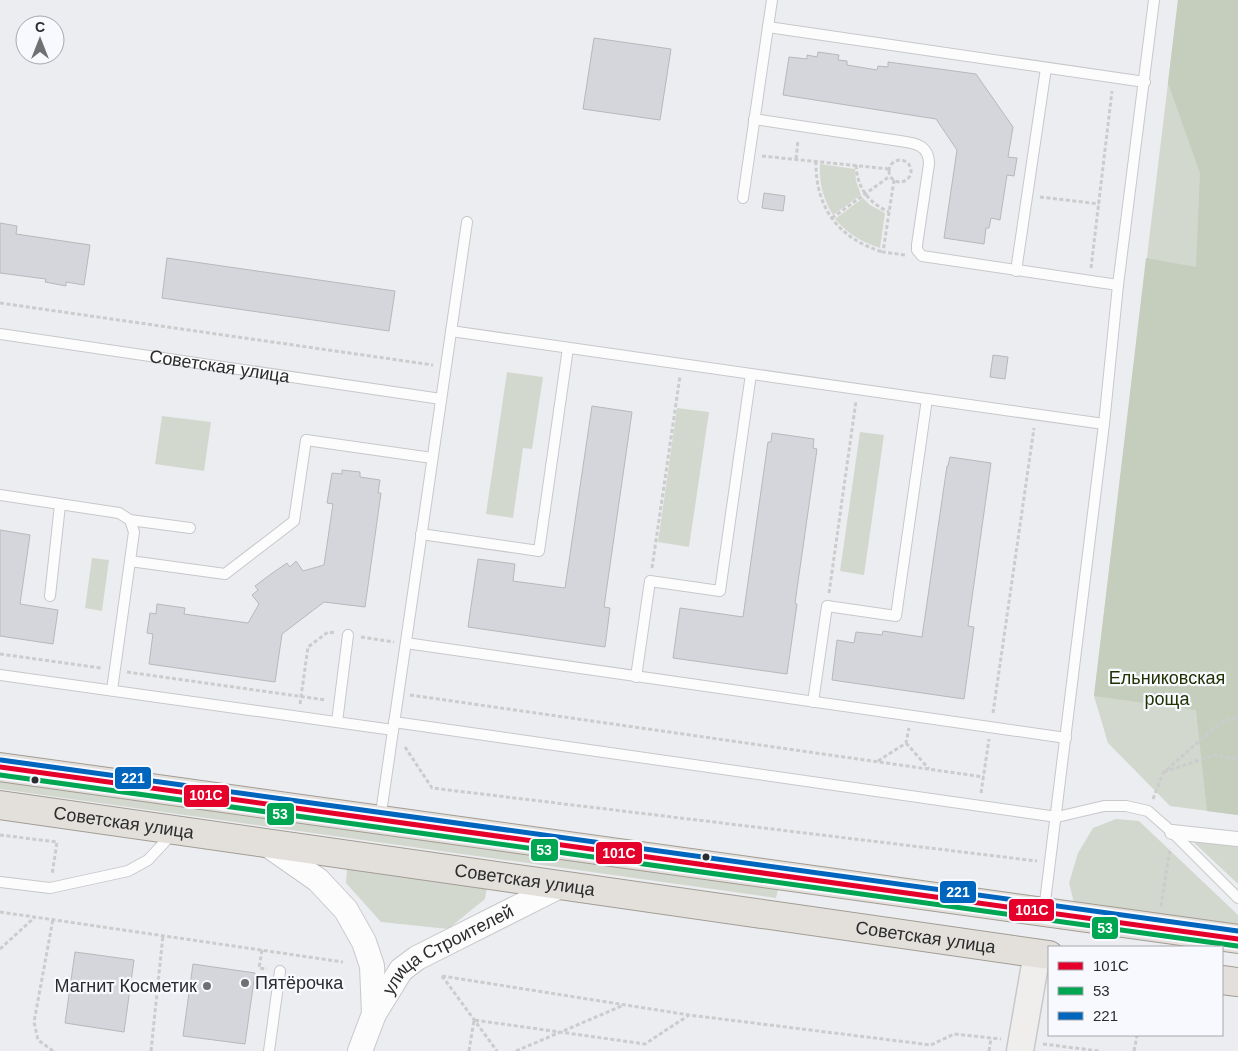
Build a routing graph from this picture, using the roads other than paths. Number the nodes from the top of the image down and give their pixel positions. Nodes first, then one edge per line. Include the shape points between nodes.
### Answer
1 (772, 0) edge
2 (1154, 0) edge
3 (768, 27) junction
4 (1046, 68) junction
5 (1145, 82) junction
6 (754, 120) junction
7 (742, 198) dead end
8 (466, 222) dead end
9 (1016, 271) junction
10 (1118, 286) junction
11 (450, 331) junction
12 (0, 334) edge
13 (568, 348) junction
14 (751, 374) junction
15 (441, 399) junction
16 (927, 399) junction
17 (1104, 424) junction
18 (432, 458) junction
19 (0, 495) edge
20 (60, 505) junction
21 (130, 520) junction
22 (190, 528) dead end
23 (421, 534) junction
24 (130, 561) junction
25 (50, 596) dead end
26 (348, 636) road end
27 (406, 644) junction
28 (0, 674) edge
29 (636, 677) junction
30 (112, 690) junction
31 (813, 702) junction
32 (337, 722) junction
33 (394, 726) junction
34 (1066, 738) junction
35 (0, 767) edge
36 (0, 805) edge
37 (1057, 817) junction
38 (380, 821) junction
39 (175, 830) junction
40 (1172, 832) junction
41 (1238, 838) edge
42 (265, 843) junction
43 (806, 880) junction
44 (0, 882) edge
45 (560, 886) junction
46 (1238, 898) edge
47 (1044, 914) junction
48 (800, 920) junction
49 (1238, 939) edge
50 (1043, 954) edge
51 (280, 971) road end
52 (1223, 980) edge
53 (1238, 982) edge
54 (374, 1014) junction
55 (1023, 1045) edge
56 (269, 1051) edge
57 (360, 1051) edge

1 - 3 lane
2 - 5 lane
3 - 4 lane
3 - 6 lane
4 - 5 lane
4 - 9 lane
5 - 10 lane
6 - 7 lane
6 - 9 lane via 917,143 926,150 929,164 917,245 919,254 926,258
8 - 11 lane
9 - 10 lane
10 - 17 lane
11 - 13 lane
11 - 15 lane
12 - 15 lane, Советская улица
13 - 14 lane
13 - 23 lane via 539,551
14 - 16 lane
14 - 29 lane via 720,590 650,581
15 - 18 lane
16 - 17 lane
16 - 31 lane via 896,616 827,606
17 - 34 lane
18 - 23 lane
18 - 24 lane via 306,440 294,521 225,574
19 - 20 lane
20 - 21 lane via 119,513
20 - 25 lane
21 - 22 lane
21 - 24 lane via 134,532
23 - 27 lane
24 - 30 lane
26 - 32 lane
27 - 29 lane
27 - 33 lane
28 - 30 lane
29 - 31 lane
30 - 32 lane
31 - 34 lane
32 - 33 lane
33 - 37 lane
33 - 38 lane
34 - 37 lane
35 - 38 main road
36 - 39 main road, Советская улица
37 - 40 lane via 1104,806 1126,806 1148,811
37 - 47 lane
38 - 43 main road
39 - 42 main road, Советская улица
39 - 44 lane via 148,860 128,871 50,888
40 - 41 street
40 - 46 lane
42 - 45 main road, Советская улица
42 - 54 street, улица Строителей via 318,880 346,910 364,942 372,966
43 - 47 main road
43 - 48 main road
45 - 48 main road, Советская улица
45 - 54 street, улица Строителей via 417,958 401,970
47 - 49 main road
47 - 50 main road
48 - 50 main road, Советская улица
50 - 55 main road
51 - 56 lane
52 - 53 main road
54 - 57 street, улица Строителей

